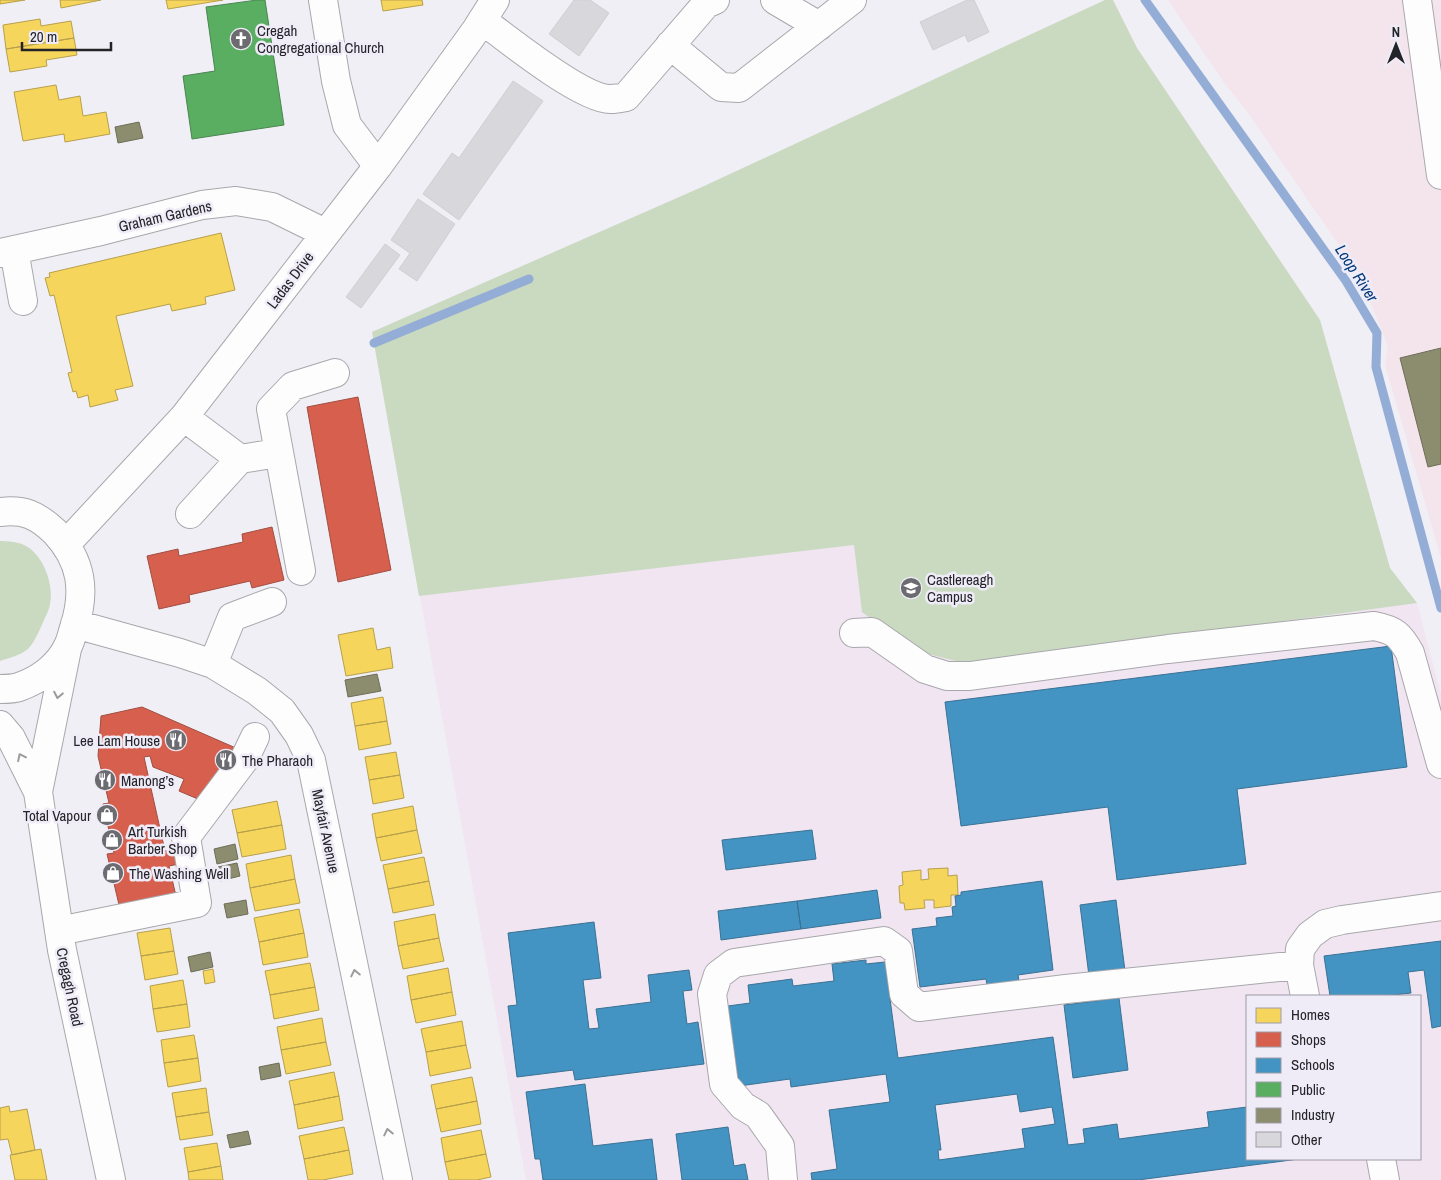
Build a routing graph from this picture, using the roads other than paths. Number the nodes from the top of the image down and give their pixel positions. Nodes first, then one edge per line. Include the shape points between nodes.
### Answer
1 (323, 0) edge
2 (775, 0) edge
3 (852, 0) edge
4 (1417, 0) edge
5 (707, 1) edge
6 (489, 10) edge
7 (819, 26) junction
8 (670, 45) junction
9 (378, 166) junction
10 (1441, 175) edge
11 (325, 233) junction
12 (7, 251) edge
13 (22, 301) dead end
14 (335, 374) dead end
15 (184, 417) junction
16 (278, 453) junction
17 (240, 458) junction
18 (5, 505) edge
19 (190, 514) dead end
20 (66, 544) junction
21 (301, 572) dead end
22 (272, 602) dead end
23 (854, 633) dead end
24 (71, 636) junction
25 (213, 664) junction
26 (0, 689) edge
27 (0, 725) edge
28 (255, 737) dead end
29 (1441, 764) edge
30 (38, 792) junction
31 (1441, 906) edge
32 (59, 931) junction
33 (1299, 965) junction
34 (1305, 995) edge
35 (1381, 1160) edge
36 (111, 1180) edge
37 (398, 1180) edge
38 (783, 1180) edge
39 (1385, 1180) edge

1 - 9 street via 336,81 347,125
2 - 7 street
3 - 7 street
4 - 10 street
5 - 8 street
6 - 8 street via 539,63 588,92 609,99 626,97
6 - 9 street, Ladas Drive
7 - 8 street via 739,88 721,87
9 - 11 street, Ladas Drive
11 - 12 street, Graham Gardens via 272,207 236,201 202,205
11 - 15 street, Ladas Drive
12 - 13 street
14 - 16 street via 293,386 271,409
15 - 17 street
15 - 20 street, Ladas Drive
16 - 17 street
16 - 21 street
17 - 19 street
18 - 20 street via 31,514
20 - 24 street, Cregagh Road via 77,570 82,599
22 - 25 street via 232,617
23 - 29 street via 872,632 925,670 946,676 970,676 1168,649 1374,626 1389,629 1402,638 1410,653
24 - 25 street, Mayfair Avenue via 180,652
24 - 26 street via 53,667 17,688
24 -> 30 street, Cregagh Road
37 -> 25 street, Mayfair Avenue via 311,760 282,711
30 -> 27 street, Cregagh Road via 11,738
28 - 32 street via 244,760 186,837 197,903
30 - 32 street, Cregagh Road
31 - 33 street via 1325,924 1310,935 1300,950
32 - 36 street, Cregagh Road
33 - 34 street
33 - 38 street via 919,1007 904,994 898,951 884,941 734,963 718,975 712,994 724,1084 742,1106 758,1115 780,1146
35 - 39 street

